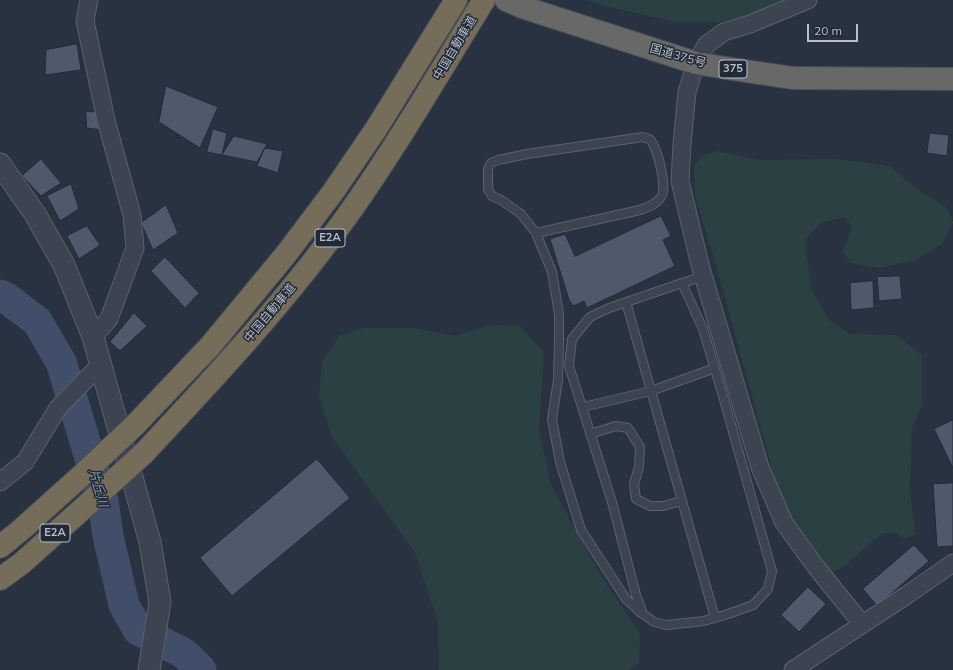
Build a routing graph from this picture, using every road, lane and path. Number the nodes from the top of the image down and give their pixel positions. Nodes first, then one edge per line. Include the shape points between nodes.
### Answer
1 (89, 0) edge
2 (456, 0) edge
3 (484, 0) edge
4 (808, 0) edge
5 (514, 3) edge
6 (696, 62) junction
7 (953, 79) edge
8 (0, 164) edge
9 (536, 233) junction
10 (704, 276) junction
11 (682, 283) junction
12 (626, 302) junction
13 (93, 336) junction
14 (100, 364) junction
15 (715, 368) junction
16 (651, 391) junction
17 (583, 407) junction
18 (590, 434) junction
19 (0, 482) edge
20 (682, 501) junction
21 (22, 529) junction
22 (0, 543) edge
23 (0, 547) edge
24 (953, 563) edge
25 (0, 581) edge
26 (643, 614) junction
27 (715, 618) junction
28 (862, 624) junction
29 (152, 669) edge
30 (793, 670) edge

1 - 13 street via 85,21 106,120 132,215 135,248 109,319
2 - 21 highway, 中国自動車道 / E2A, bridge via 376,129 287,253 211,344 136,424
3 - 25 highway, 中国自動車道 / E2A, bridge via 397,142 351,210 264,322 144,453
4 - 6 street via 724,32 706,45
5 - 6 highway, 国道375号 / 375
6 - 7 highway, 国道375号 / 375 via 793,78
6 - 10 street via 687,92 680,181
8 - 13 street via 35,214 64,265
9 - 9 lane via 521,214 489,192 488,169 491,163 528,154 643,137 653,144 662,170 664,191 661,198 640,210
9 - 26 lane via 552,272 559,314 558,380 552,419 560,462 581,530 626,599
10 - 11 lane
10 - 28 street via 760,467 784,523
11 - 12 lane
11 - 15 lane via 703,329
12 - 16 lane
12 - 17 lane via 590,317 572,339 569,366
13 - 14 street
14 - 19 street via 58,408 25,462
14 - 29 street via 150,542 160,602
15 - 16 lane
15 - 27 lane via 772,571 768,589 753,605
16 - 17 lane
16 - 20 lane
17 - 18 lane
18 - 20 lane via 616,426 628,428 640,448 639,467 634,484 636,498 650,506 663,506
18 - 26 lane
20 - 27 lane
21 - 22 highway
21 - 23 highway, 中国自動車道 / E2A
24 - 28 street
26 - 27 lane via 654,622 666,625
28 - 30 street

